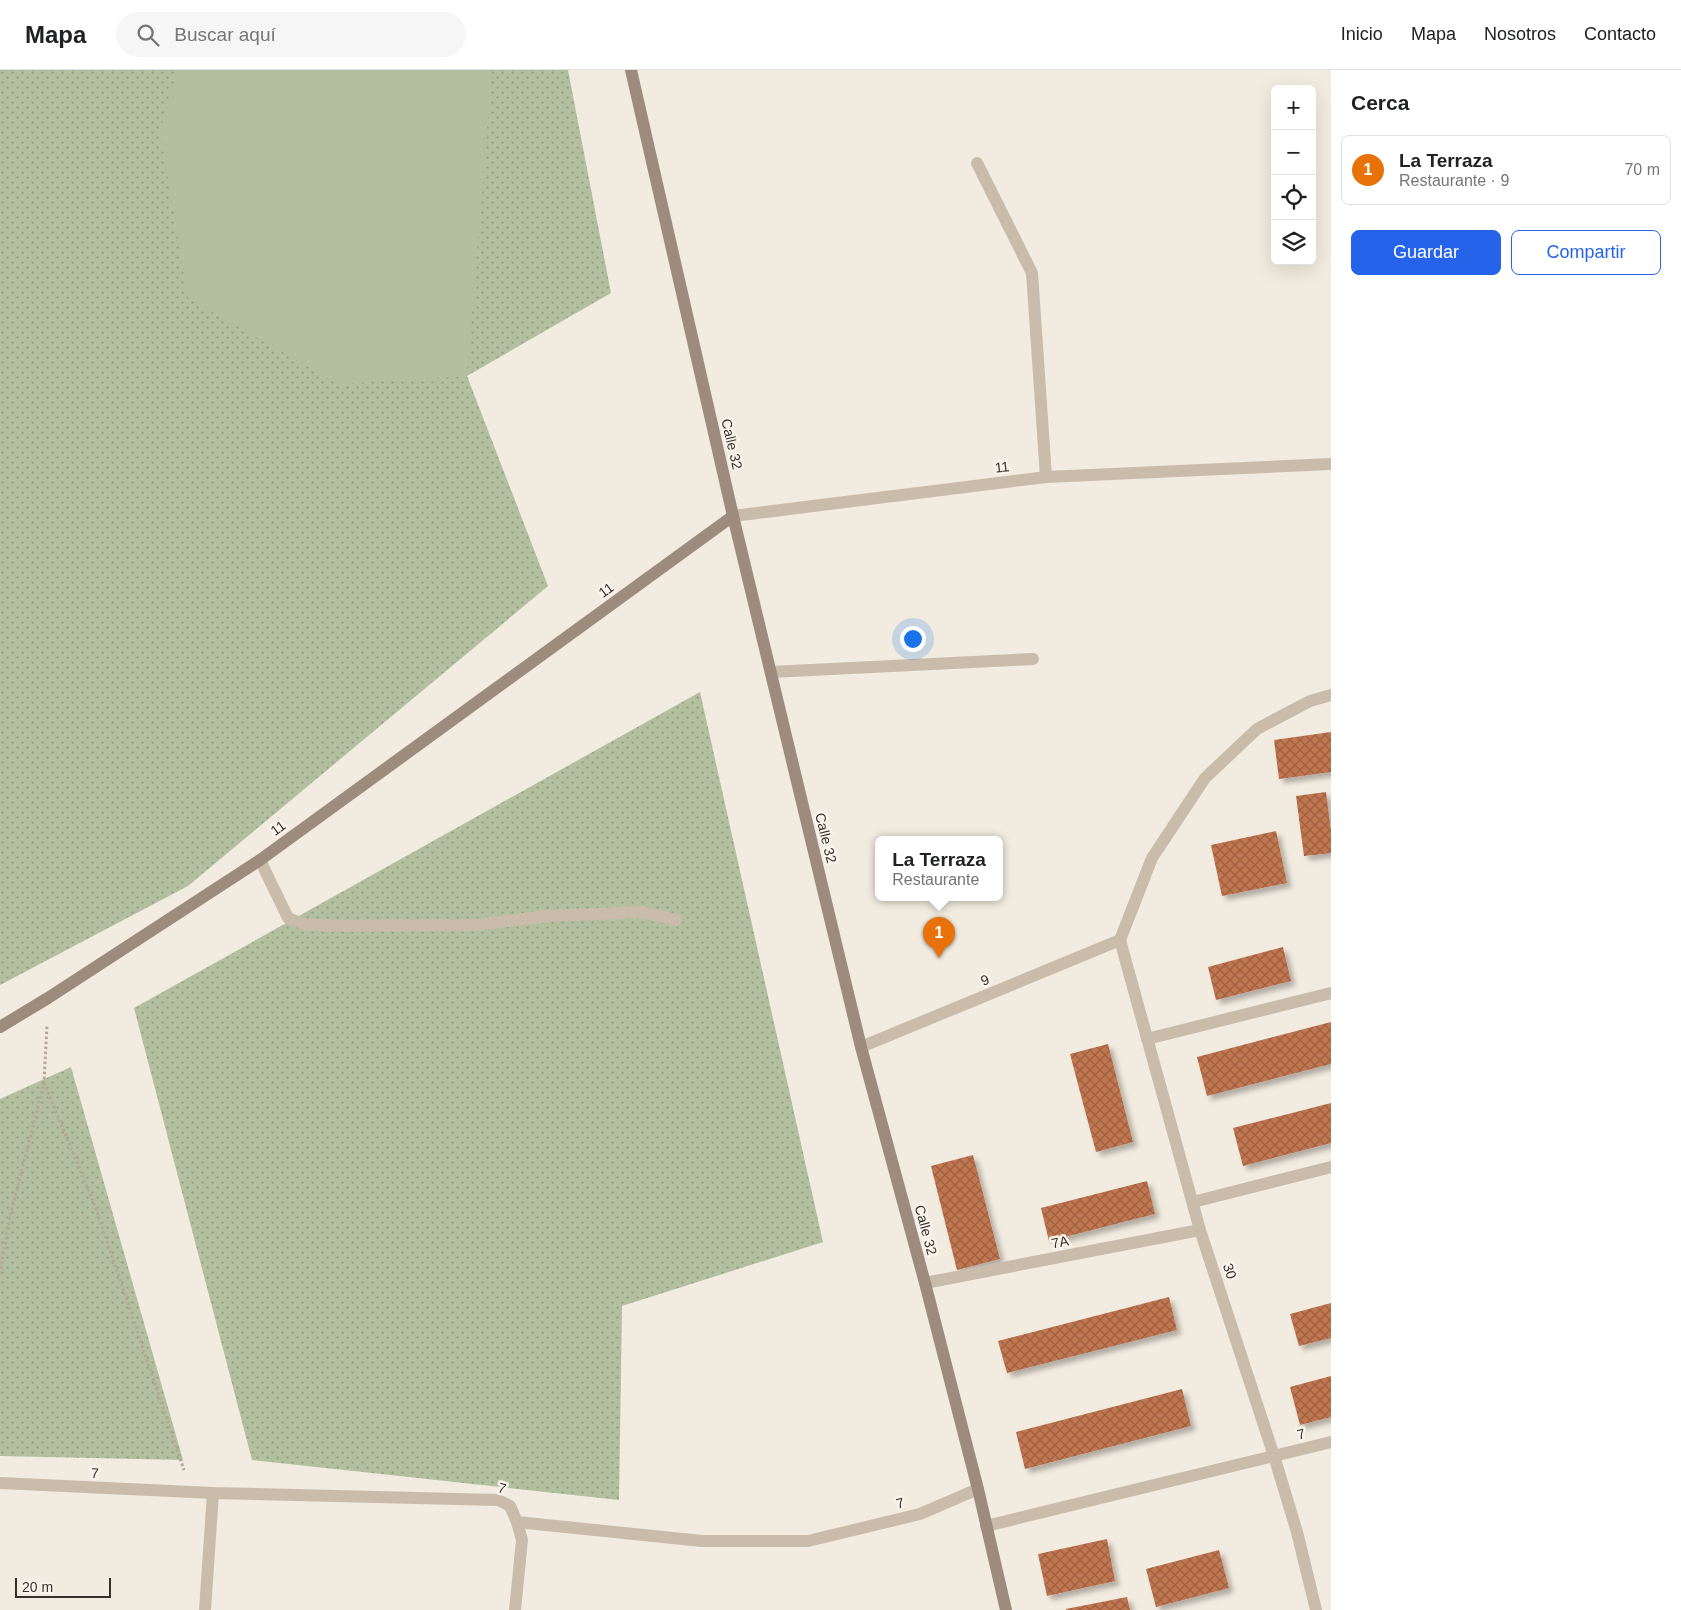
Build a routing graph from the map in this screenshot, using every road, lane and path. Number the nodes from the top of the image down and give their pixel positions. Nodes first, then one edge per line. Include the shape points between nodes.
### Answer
1 (631, 70) edge
2 (977, 163) dead end
3 (1331, 464) edge
4 (1046, 477) junction
5 (733, 516) junction
6 (1033, 659) dead end
7 (771, 672) junction
8 (1331, 695) edge
9 (260, 860) junction
10 (676, 920) dead end
11 (1120, 940) junction
12 (1331, 993) edge
13 (48, 998) junction
14 (0, 1027) edge
15 (1147, 1039) junction
16 (861, 1048) junction
17 (44, 1083) junction
18 (1331, 1167) edge
19 (1192, 1202) junction
20 (1200, 1230) junction
21 (0, 1274) edge
22 (925, 1283) junction
23 (1331, 1442) edge
24 (1274, 1456) junction
25 (0, 1484) edge
26 (978, 1489) junction
27 (192, 1492) junction
28 (213, 1493) junction
29 (517, 1522) junction
30 (986, 1526) junction
31 (205, 1610) edge
32 (515, 1610) edge
33 (1006, 1610) edge
34 (1316, 1610) edge

1 - 5 main road, Calle 32
2 - 4 street via 1032,274
3 - 4 street, 11
4 - 5 street, 11
5 - 7 main road, Calle 32
5 - 9 main road, 11
6 - 7 street
7 - 16 main road, Calle 32
8 - 11 street via 1310,701 1257,729 1205,778 1152,858
9 - 10 street via 288,918 304,924 475,925 548,916 642,912
9 - 13 main road, 11
11 - 15 street, 30
11 - 16 street, 9
12 - 15 street
13 - 14 main road, 11
13 - 17 path
15 - 19 street, 30
16 - 22 main road, Calle 32
17 - 21 path via 10,1217
17 - 27 path via 95,1206
18 - 19 street
19 - 20 street, 30
20 - 22 street, 7A
20 - 24 street, 30
22 - 26 main road, Calle 32
23 - 24 street, 7
24 - 30 street, 7
24 - 34 street, 30
25 - 27 street, 7
26 - 29 street, 7 via 920,1514 808,1541 702,1540
26 - 30 main road, Calle 32
27 - 28 street, 7
28 - 29 street, 7 via 498,1500 510,1506
28 - 31 street
29 - 32 street via 522,1540
30 - 33 main road, Calle 32

